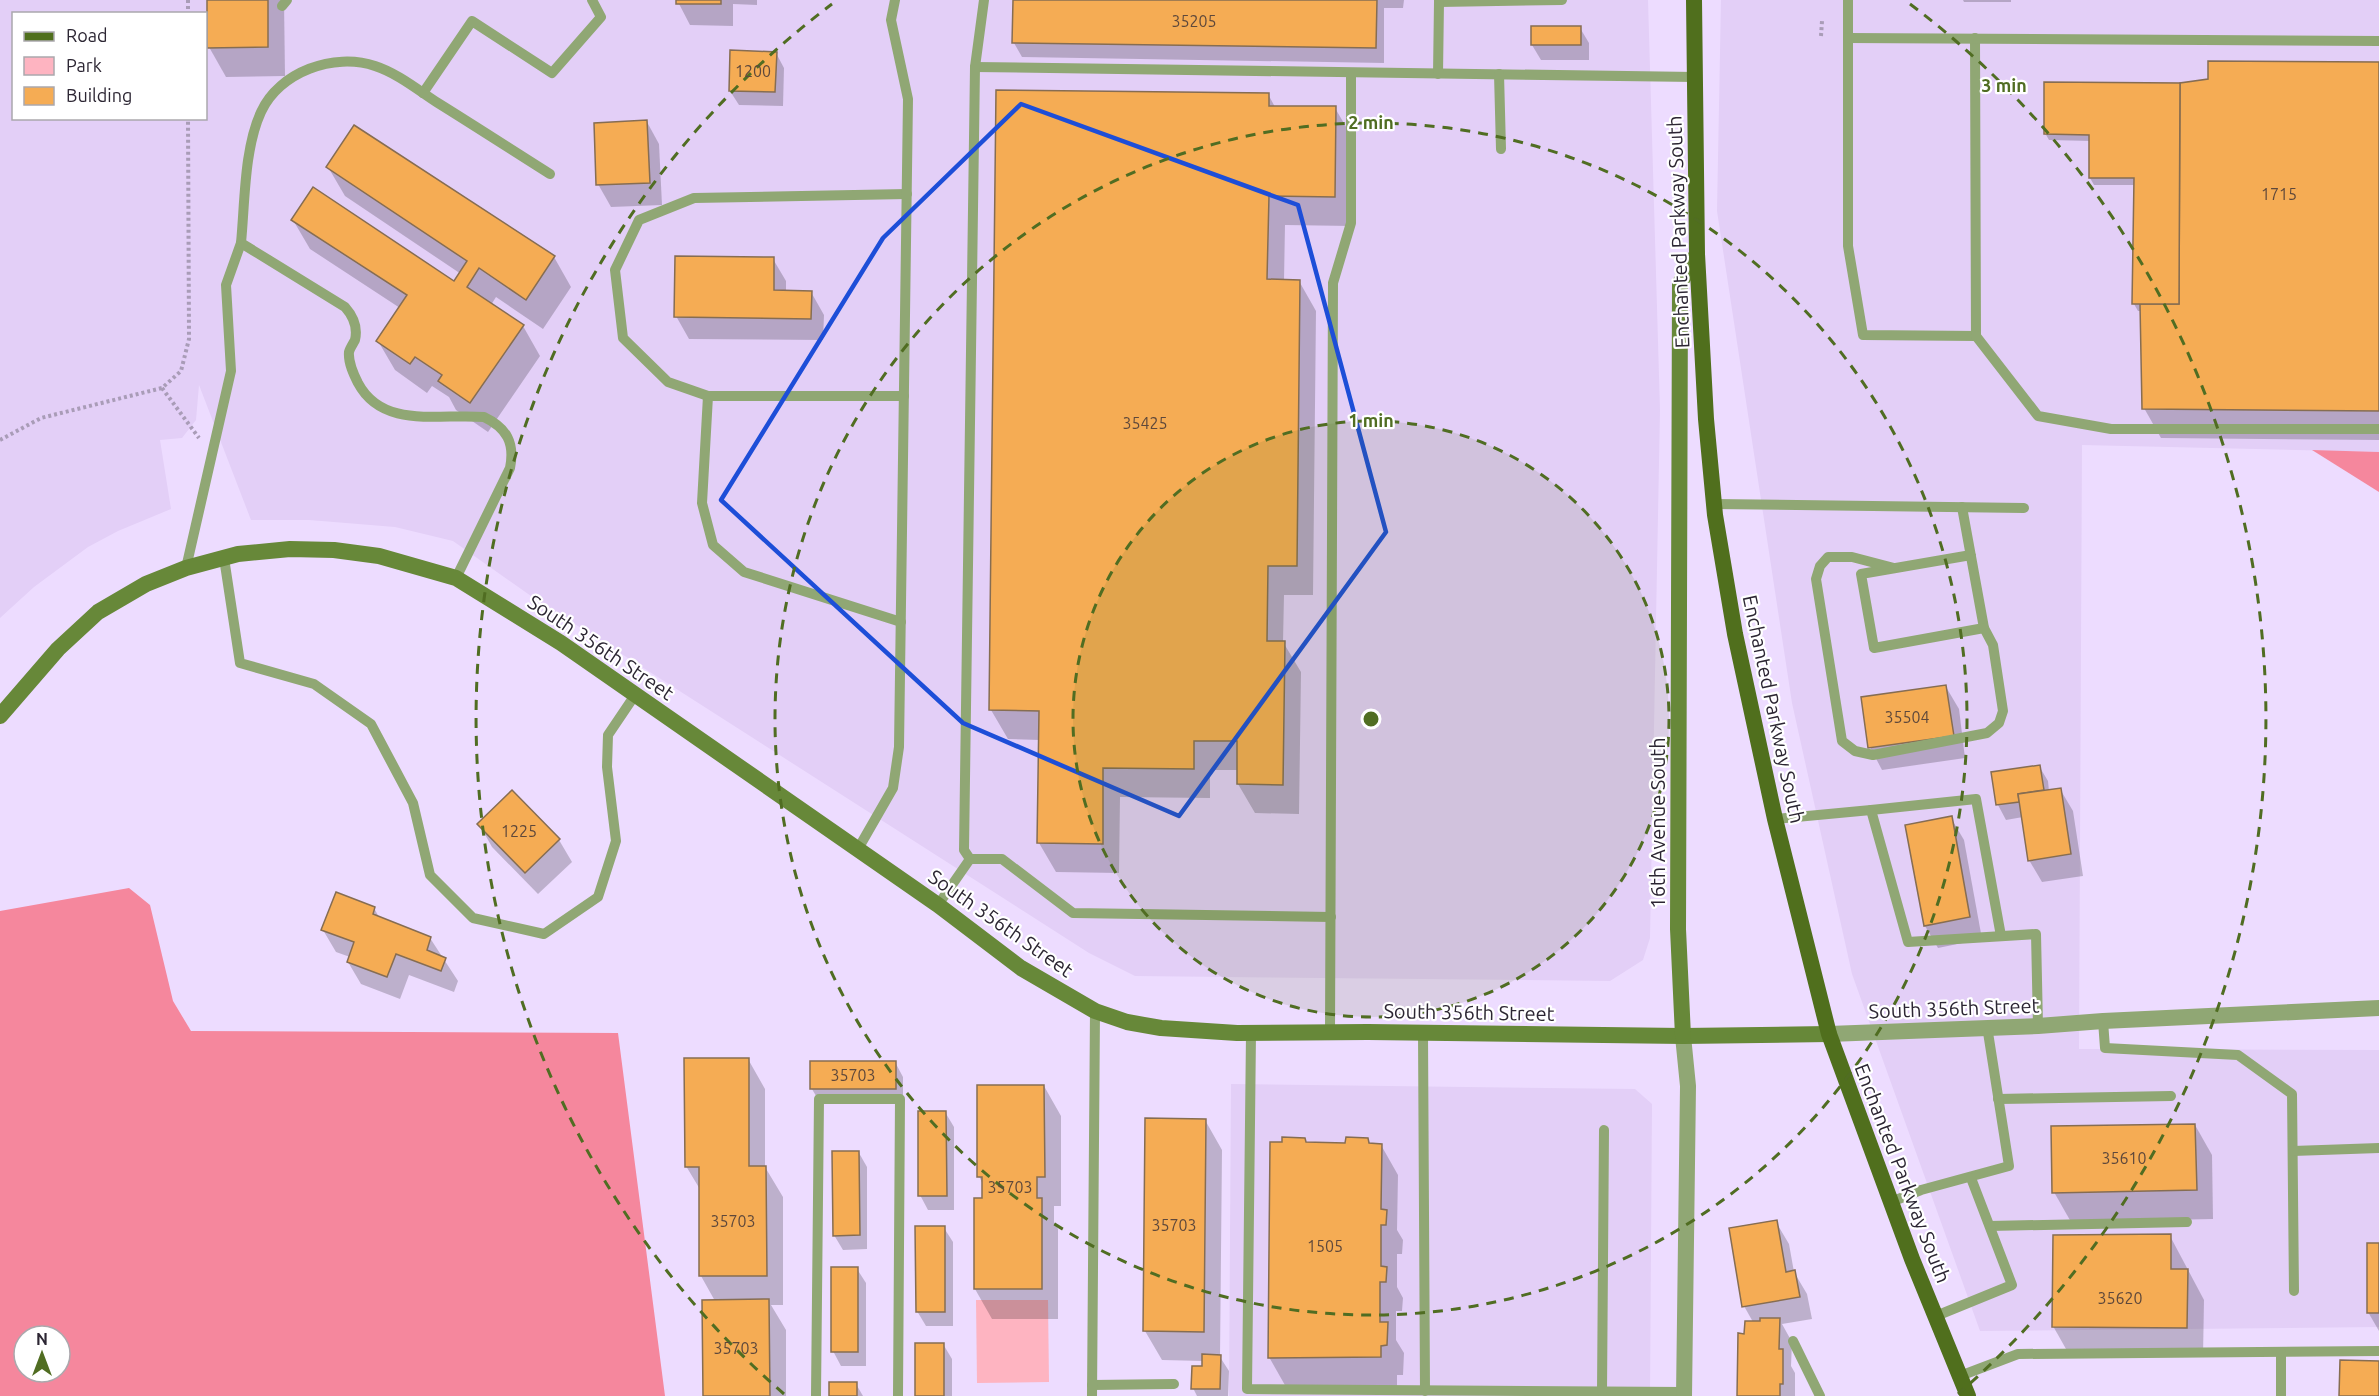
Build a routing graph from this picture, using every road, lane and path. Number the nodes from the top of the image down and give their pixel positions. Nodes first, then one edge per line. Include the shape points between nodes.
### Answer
1 (592, 0) edge
2 (896, 0) edge
3 (984, 0) edge
4 (1562, 0) edge
5 (1694, 0) edge
6 (1848, 0) edge
7 (1439, 1) edge
8 (1822, 21) dead end
9 (1821, 36) dead end
10 (1848, 38) junction
11 (1975, 38) junction
12 (2379, 41) edge
13 (975, 68) junction
14 (1351, 74) junction
15 (1438, 75) junction
16 (1499, 75) junction
17 (1695, 77) junction
18 (423, 93) junction
19 (188, 120) edge
20 (1501, 149) dead end
21 (550, 174) dead end
22 (907, 194) junction
23 (241, 243) junction
24 (1697, 254) junction
25 (1976, 336) junction
26 (162, 388) junction
27 (708, 396) junction
28 (904, 396) junction
29 (2379, 429) edge
30 (0, 440) edge
31 (212, 456) junction
32 (1714, 504) junction
33 (1962, 507) junction
34 (2024, 508) dead end
35 (1971, 555) junction
36 (224, 558) junction
37 (186, 568) junction
38 (1894, 568) junction
39 (456, 578) junction
40 (901, 622) junction
41 (1984, 628) junction
42 (635, 695) junction
43 (0, 716) edge
44 (1871, 810) junction
45 (1775, 819) junction
46 (858, 849) junction
47 (970, 859) junction
48 (938, 905) junction
49 (1331, 917) junction
50 (2001, 936) junction
51 (2379, 1008) edge
52 (1095, 1011) junction
53 (2103, 1021) junction
54 (1987, 1026) junction
55 (2038, 1026) junction
56 (1251, 1033) junction
57 (1330, 1033) junction
58 (1423, 1033) junction
59 (1829, 1034) junction
60 (1683, 1036) junction
61 (2171, 1096) dead end
62 (1998, 1099) junction
63 (1604, 1130) dead end
64 (2379, 1148) edge
65 (2293, 1151) junction
66 (1971, 1178) junction
67 (1891, 1202) junction
68 (2187, 1221) dead end
69 (1990, 1227) junction
70 (2294, 1291) dead end
71 (1936, 1316) junction
72 (1793, 1341) dead end
73 (2379, 1351) edge
74 (2282, 1352) junction
75 (1960, 1376) junction
76 (1174, 1384) dead end
77 (1092, 1390) edge
78 (1425, 1391) junction
79 (1602, 1392) junction
80 (1684, 1394) edge
81 (816, 1396) edge
82 (898, 1396) edge
83 (1820, 1396) edge
84 (1968, 1396) edge
85 (2281, 1396) edge

1 - 18 lane via 601,17 552,73 472,21
2 - 22 lane via 891,20 908,99
3 - 13 lane
4 - 7 lane
5 - 17 main road, Enchanted Parkway South
6 - 10 lane
7 - 15 lane
8 - 9 path
10 - 11 lane
10 - 25 lane via 1848,246 1863,335
11 - 12 lane
11 - 25 lane
13 - 14 lane
13 - 47 lane via 964,850
14 - 15 lane
14 - 49 lane via 1351,223 1333,282
15 - 16 lane
16 - 17 lane
16 - 20 lane
17 - 24 main road, Enchanted Parkway South
18 - 21 lane
18 - 23 lane via 374,65 342,61 310,68 282,85 262,110 252,141
19 - 26 path via 189,339 181,371
22 - 27 lane via 694,198 639,220 615,270 622,338 668,382
22 - 28 lane
23 - 31 lane via 226,285 231,371
23 - 39 lane via 351,314 356,333 349,351 353,373 363,392 380,407 400,416 484,417 505,431 513,455 510,468
24 - 32 main road, Enchanted Parkway South
24 - 60 main road, 16th Avenue South via 1680,283 1678,929
25 - 29 lane via 2038,416 2111,429
26 - 30 path via 41,418
26 - 31 path
27 - 28 lane
27 - 40 lane via 702,502 713,545 744,572
28 - 40 lane
31 - 37 lane
32 - 33 lane
32 - 45 main road, Enchanted Parkway South via 1735,633
33 - 34 lane
33 - 35 lane
35 - 38 lane
35 - 41 lane
36 - 37 main road, South 356th Street
36 - 39 main road, South 356th Street via 290,549 334,550 379,556
36 - 42 lane via 240,663 314,684 371,724 413,803 430,875 473,918 544,934 598,897 616,841 607,767 608,735
37 - 43 main road, South 356th Street via 146,584 98,612 58,649
38 - 41 lane via 1861,574 1874,648
38 - 41 lane via 1852,557 1828,557 1816,579 1842,741 1855,751 1874,755 1987,733 1999,723 2002,693 1993,645
39 - 42 main road, South 356th Street
40 - 46 lane via 899,747 893,788
42 - 46 main road, South 356th Street
44 - 45 lane
44 - 50 lane via 1908,942
44 - 50 lane via 1976,799
45 - 59 main road, Enchanted Parkway South
46 - 48 main road, South 356th Street
47 - 48 lane
47 - 49 lane via 1002,858 1073,913
48 - 52 main road, South 356th Street via 1021,968
49 - 57 lane
50 - 55 lane via 2036,934
51 - 53 street, South 356th Street
52 - 56 main road, South 356th Street via 1161,1028
52 - 77 lane
53 - 55 street, South 356th Street
53 - 65 lane via 2105,1048 2238,1054 2292,1094
54 - 55 street, South 356th Street
54 - 59 street, South 356th Street
54 - 62 lane
56 - 57 main road, South 356th Street
56 - 78 lane via 1247,1389
57 - 58 main road, South 356th Street
58 - 60 main road, South 356th Street
58 - 78 lane
59 - 60 main road, South 356th Street
59 - 67 main road, Enchanted Parkway South
60 - 80 street, 16th Avenue South via 1688,1086
61 - 62 lane
62 - 66 lane via 2009,1166
63 - 79 lane
64 - 65 lane
65 - 70 lane
66 - 67 lane
66 - 69 lane
67 - 71 main road, Enchanted Parkway South
68 - 69 lane
69 - 71 lane via 2012,1284
71 - 75 main road, Enchanted Parkway South
72 - 83 lane
73 - 74 lane
74 - 75 lane via 2018,1354
74 - 85 lane
75 - 84 main road, Enchanted Parkway South
76 - 77 lane
78 - 79 lane
79 - 80 lane
81 - 82 lane via 819,1099 900,1099

